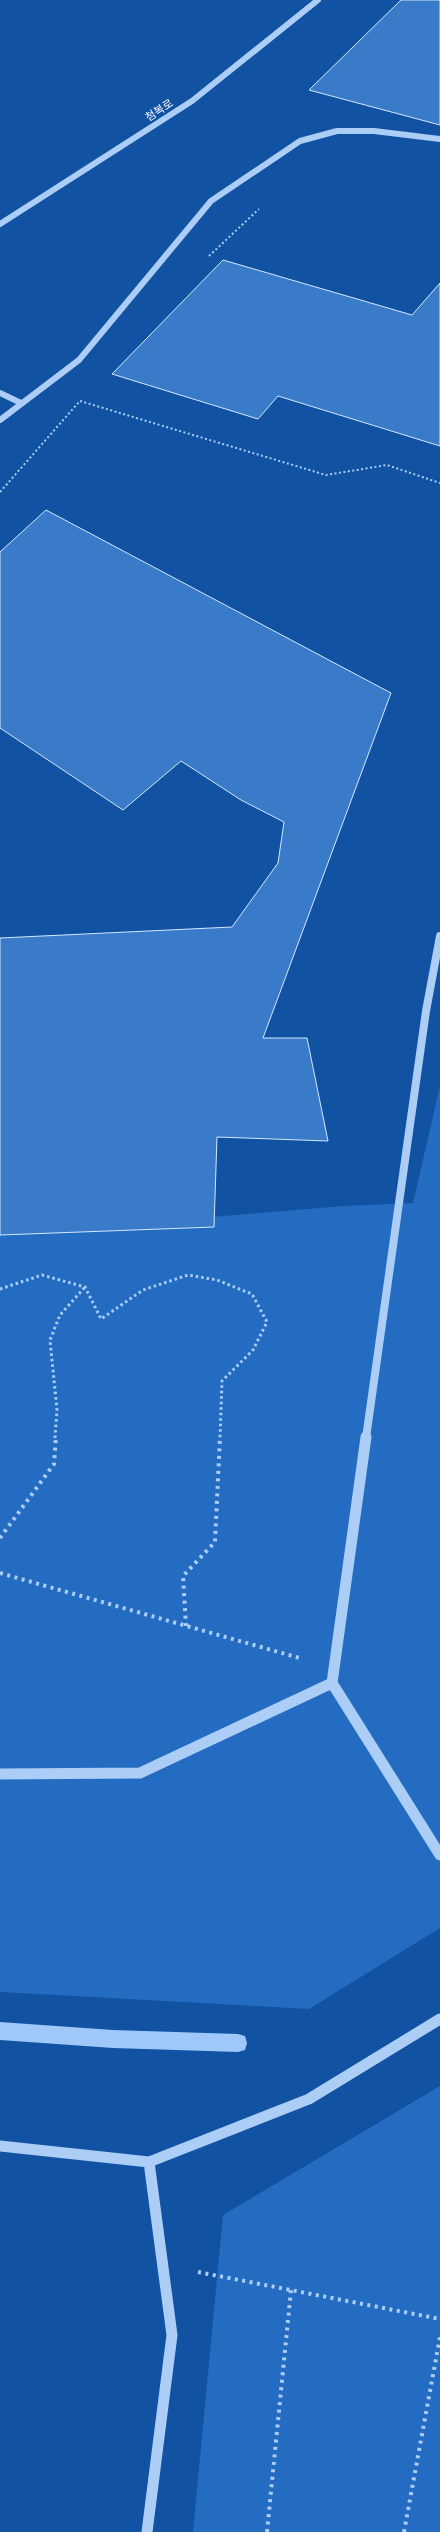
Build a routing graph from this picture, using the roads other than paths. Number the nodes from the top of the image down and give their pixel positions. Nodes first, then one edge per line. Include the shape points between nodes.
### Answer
1 (318, 0) edge
2 (440, 139) edge
3 (0, 224) edge
4 (0, 392) edge
5 (21, 403) junction
6 (0, 420) edge
7 (440, 936) edge
8 (332, 1683) junction
9 (0, 1774) edge
10 (440, 1854) edge
11 (440, 2019) edge
12 (0, 2146) edge
13 (149, 2162) junction
14 (147, 2532) edge

1 - 3 street, 첨복로 via 192,101
2 - 5 street via 374,131 337,131 300,141 211,201 79,360
4 - 5 street
5 - 6 street
7 - 8 street via 426,1011
8 - 9 street via 140,1774
8 - 10 street
11 - 13 street via 309,2099
12 - 13 street
13 - 14 street via 172,2335

